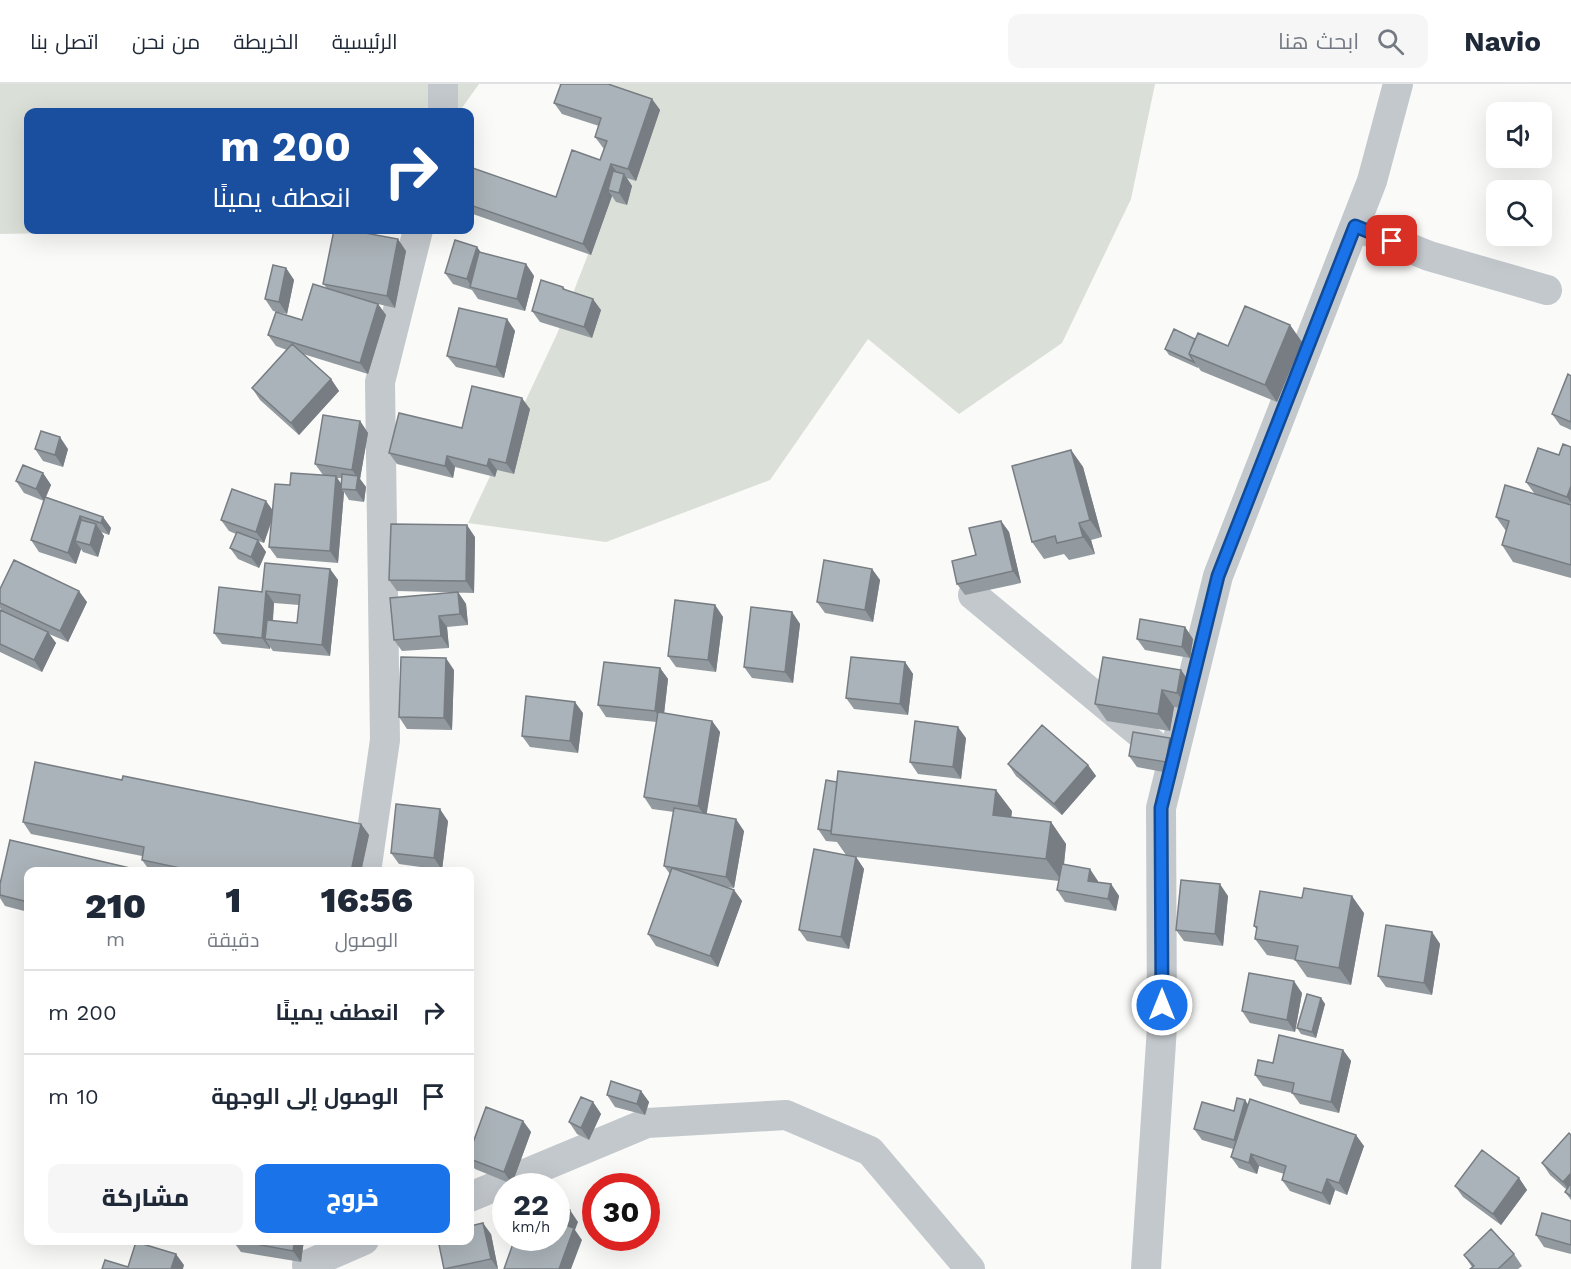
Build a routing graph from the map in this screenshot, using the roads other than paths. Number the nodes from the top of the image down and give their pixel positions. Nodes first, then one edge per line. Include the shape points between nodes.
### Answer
1 (443, 84) edge
2 (1398, 84) edge
3 (443, 108) edge
4 (1355, 226) junction
5 (416, 234) edge
6 (1546, 290) dead end
7 (973, 595) edge
8 (1173, 761) junction
9 (367, 867) edge
10 (474, 1195) edge
11 (348, 1245) edge
12 (308, 1258) edge
13 (970, 1269) edge
14 (1146, 1269) edge

1 - 3 street
2 - 4 street via 1372,181
4 - 6 street via 1429,256
4 - 8 street via 1218,576
5 - 9 street via 380,382 385,740
7 - 8 street
8 - 14 street via 1161,808 1162,1027
10 - 13 street via 646,1123 786,1115 870,1151
11 - 12 street

